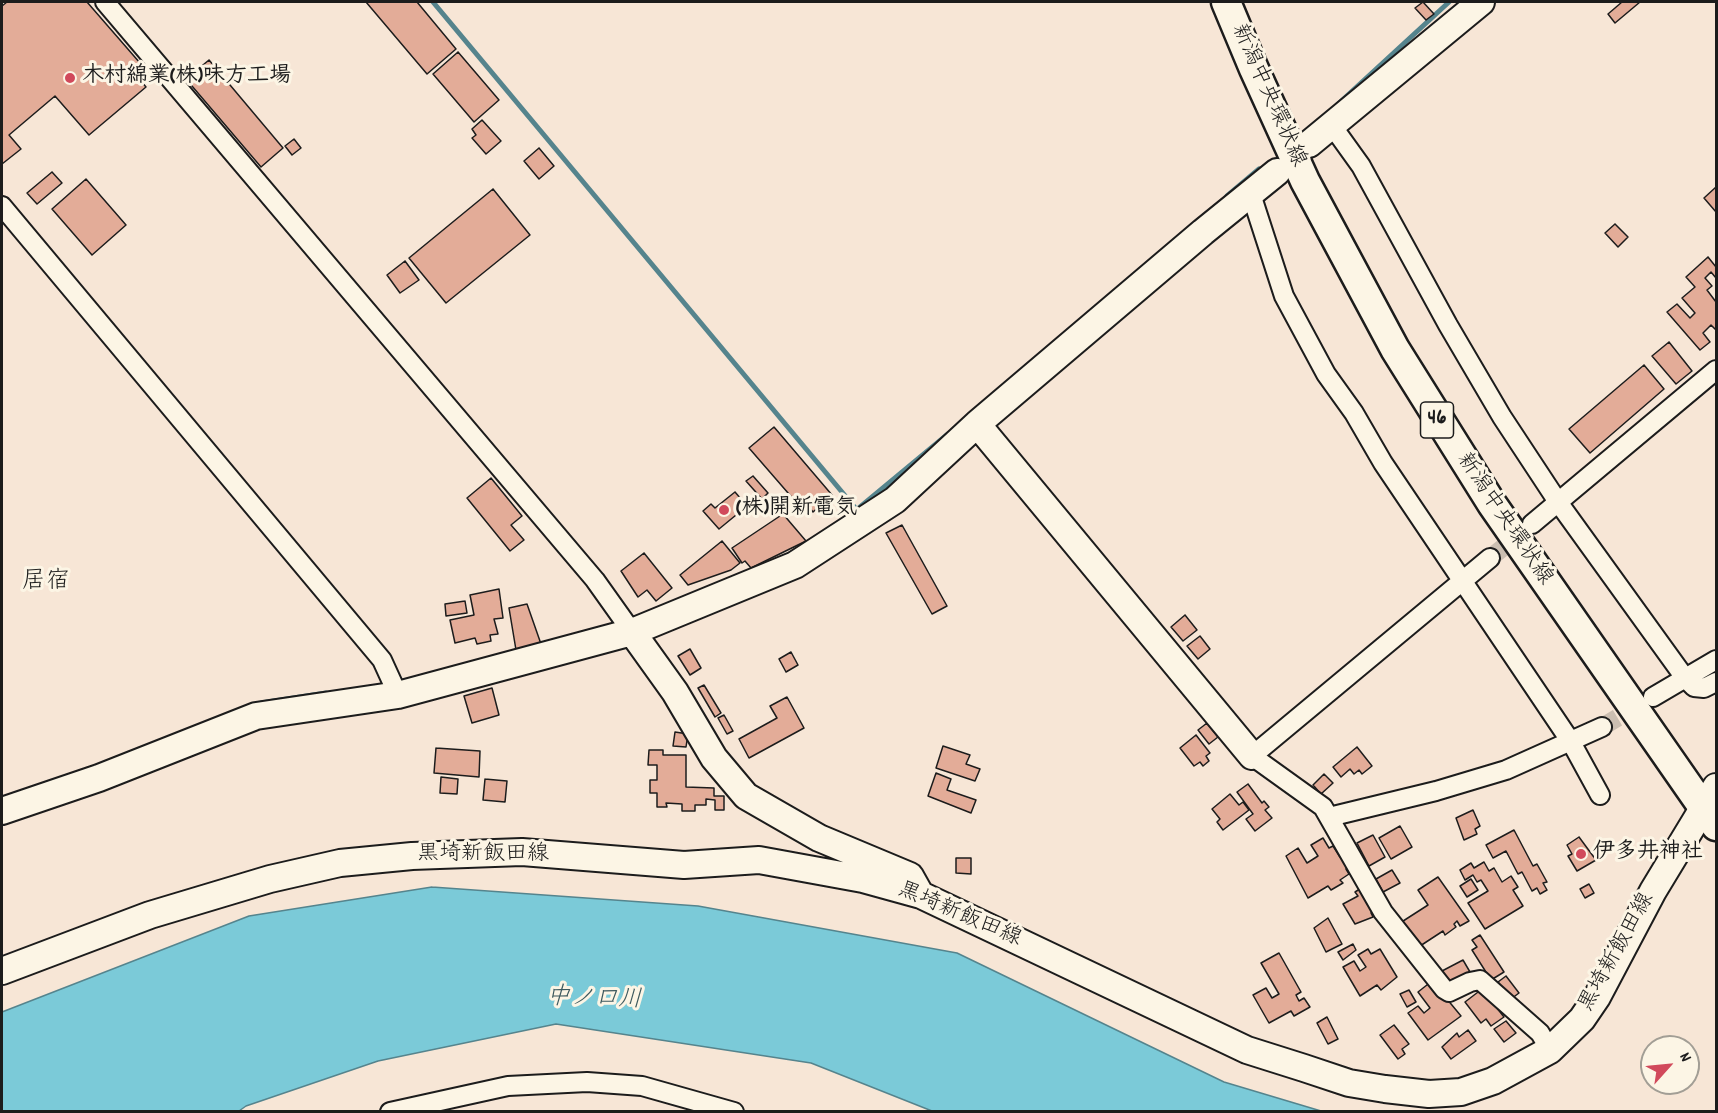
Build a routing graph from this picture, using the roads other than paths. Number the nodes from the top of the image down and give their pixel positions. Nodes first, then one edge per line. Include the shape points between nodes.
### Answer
1 (105, 2) edge
2 (1226, 2) edge
3 (1481, 2) edge
4 (1333, 127) junction
5 (1309, 144) dead end
6 (1277, 172) dead end
7 (1251, 194) junction
8 (2, 206) edge
9 (1715, 375) edge
10 (977, 424) junction
11 (1558, 502) junction
12 (1532, 524) tunnel mouth
13 (1490, 558) tunnel mouth
14 (1464, 580) junction
15 (632, 632) junction
16 (1716, 660) edge
17 (1685, 678) junction
18 (1716, 682) edge
19 (398, 695) junction
20 (1653, 698) tunnel mouth
21 (1602, 727) tunnel mouth
22 (1571, 742) junction
23 (1252, 756) junction
24 (1600, 795) dead end
25 (1712, 807) edge
26 (2, 811) edge
27 (1329, 816) junction
28 (921, 895) junction
29 (2, 971) edge
30 (1550, 1050) junction
31 (390, 1112) edge
32 (734, 1112) edge

1 - 15 street via 595,580
2 - 25 main road, 新潟中央環状線 / 46 via 1305,181 1395,349 1498,513
3 - 4 street
4 - 5 street
4 - 11 street via 1360,166 1496,406
6 - 7 street
7 - 10 street
7 - 14 street via 1284,296 1326,374
8 - 19 street via 382,660
9 - 11 street
10 - 15 street via 895,500 795,565
10 - 23 street
11 - 12 street
11 - 17 street
13 - 14 street
14 - 22 street
14 - 23 street
15 - 19 street
15 - 28 street via 675,692 714,758 746,796 819,838 910,876
16 - 17 street
17 - 18 street via 1694,687 1704,688
17 - 20 street
19 - 26 street via 256,716 99,778
21 - 22 street
22 - 24 street
22 - 27 street via 1506,770
23 - 27 street via 1323,807
25 - 30 street, 黒埼新飯田線 via 1653,891 1597,998
27 - 30 street via 1383,912 1444,989 1449,992 1480,980 1540,1033
28 - 29 street, 黒埼新飯田線 via 863,879 759,860 684,865 522,852 412,856 340,863 270,879 150,915
28 - 30 street, 黒埼新飯田線 via 1247,1050 1349,1083 1429,1094 1461,1092
31 - 32 street via 508,1086 587,1082 642,1086

